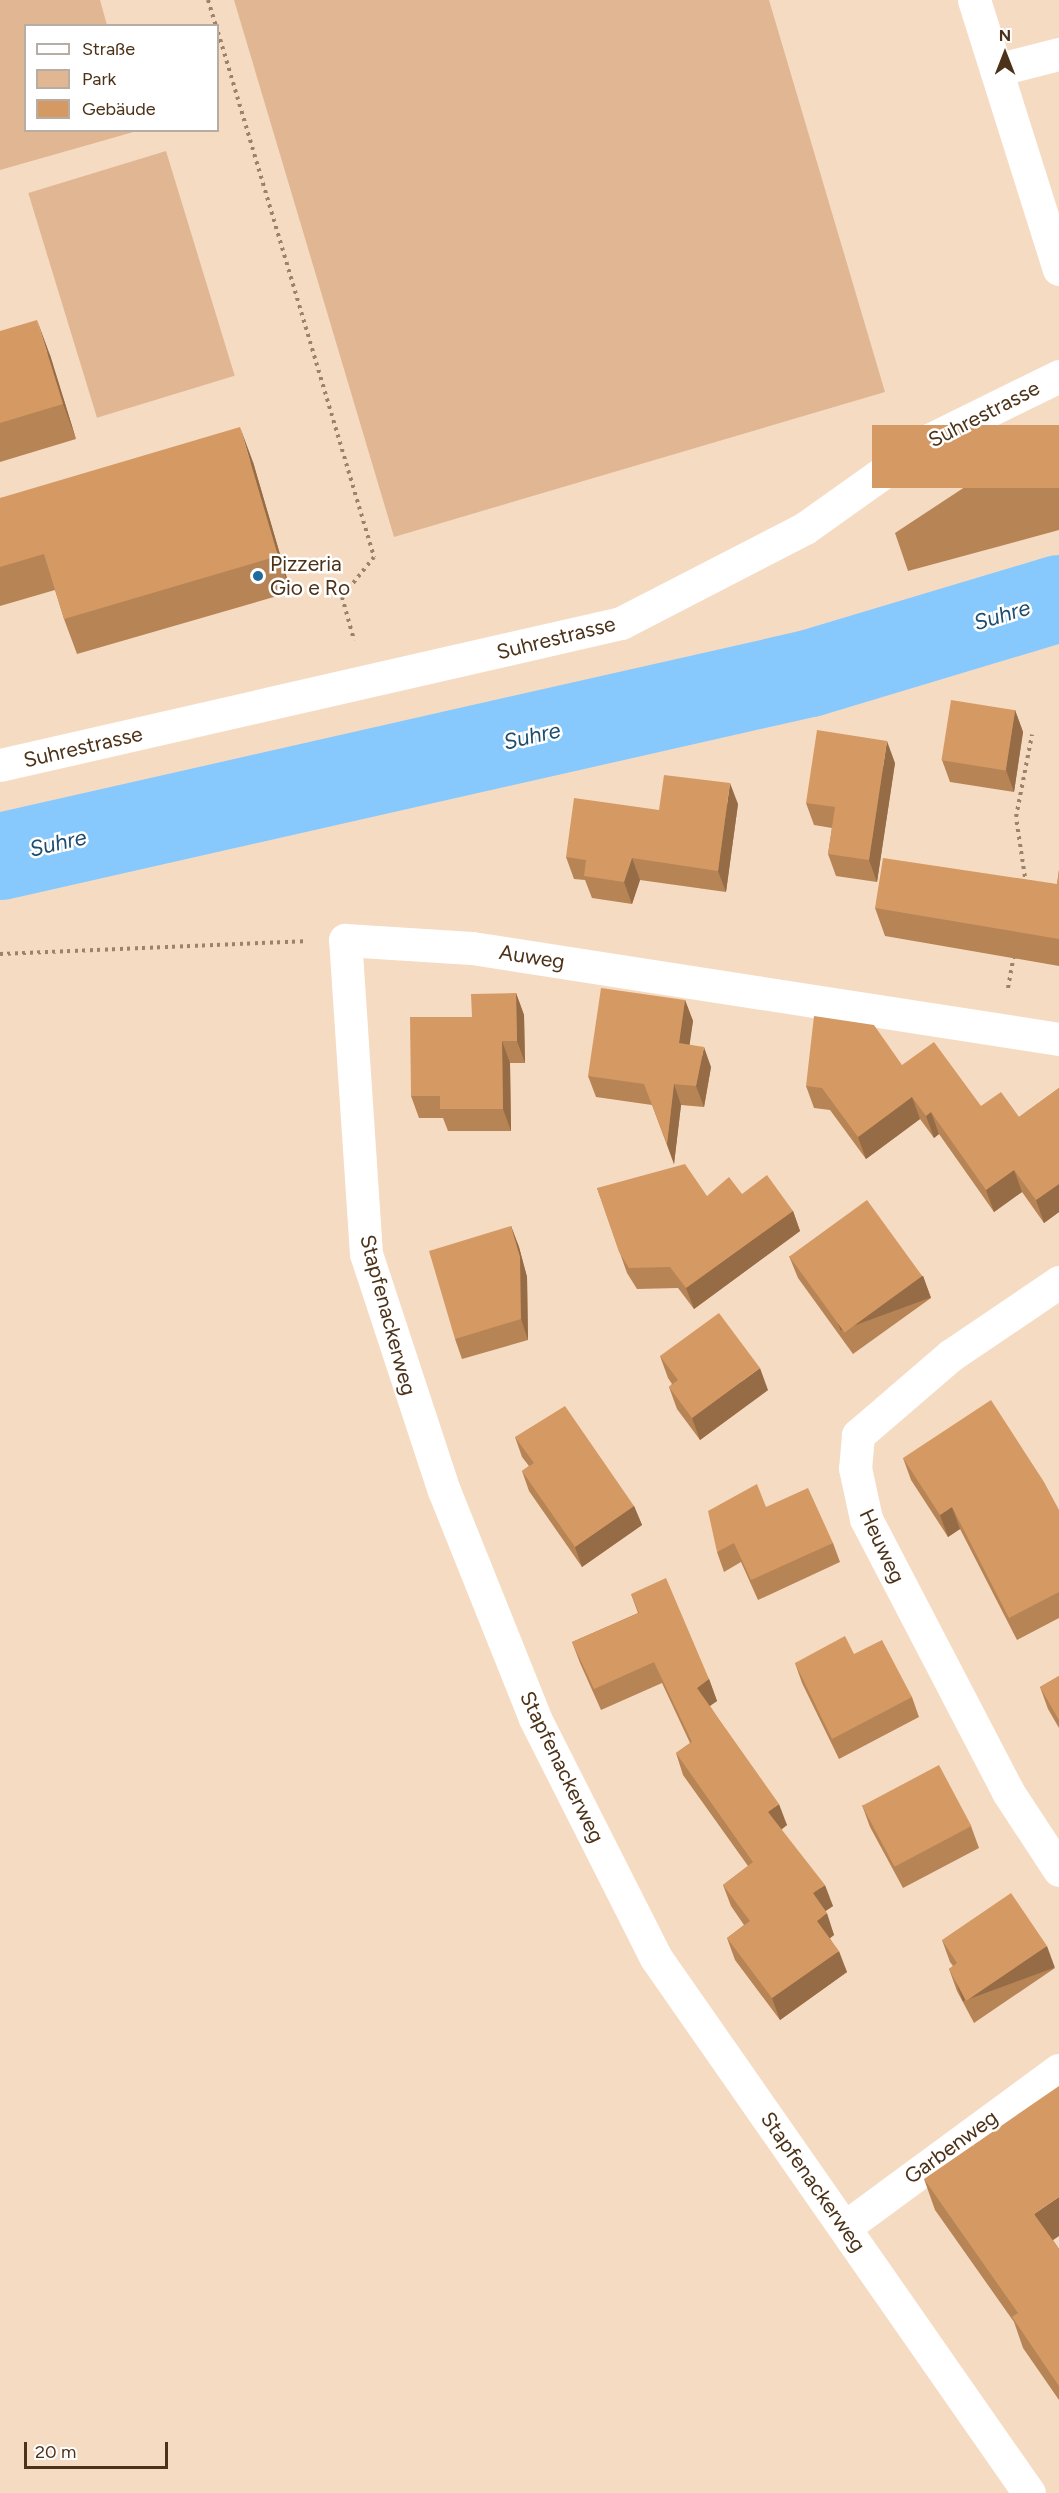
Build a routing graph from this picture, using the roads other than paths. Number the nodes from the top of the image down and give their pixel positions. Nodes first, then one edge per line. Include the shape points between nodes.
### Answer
1 (974, 0) edge
2 (1059, 54) edge
3 (996, 70) junction
4 (1059, 269) edge
5 (1059, 376) edge
6 (0, 765) edge
7 (345, 940) joint
8 (1059, 1039) edge
9 (1059, 1282) edge
10 (1059, 1870) edge
11 (1059, 2070) edge
12 (845, 2227) junction
13 (1029, 2493) edge

1 - 3 street
2 - 3 street
3 - 4 street
5 - 6 street, Suhrestrasse via 929,440 805,528 621,623
7 - 8 street, Auweg via 472,948
7 - 12 street, Stapfenackerweg via 366,1254 444,1491 535,1718 656,1958
9 - 10 street, Heuweg via 951,1355 858,1435 855,1468 866,1519 1008,1792
11 - 12 street, Garbenweg
12 - 13 street, Stapfenackerweg

